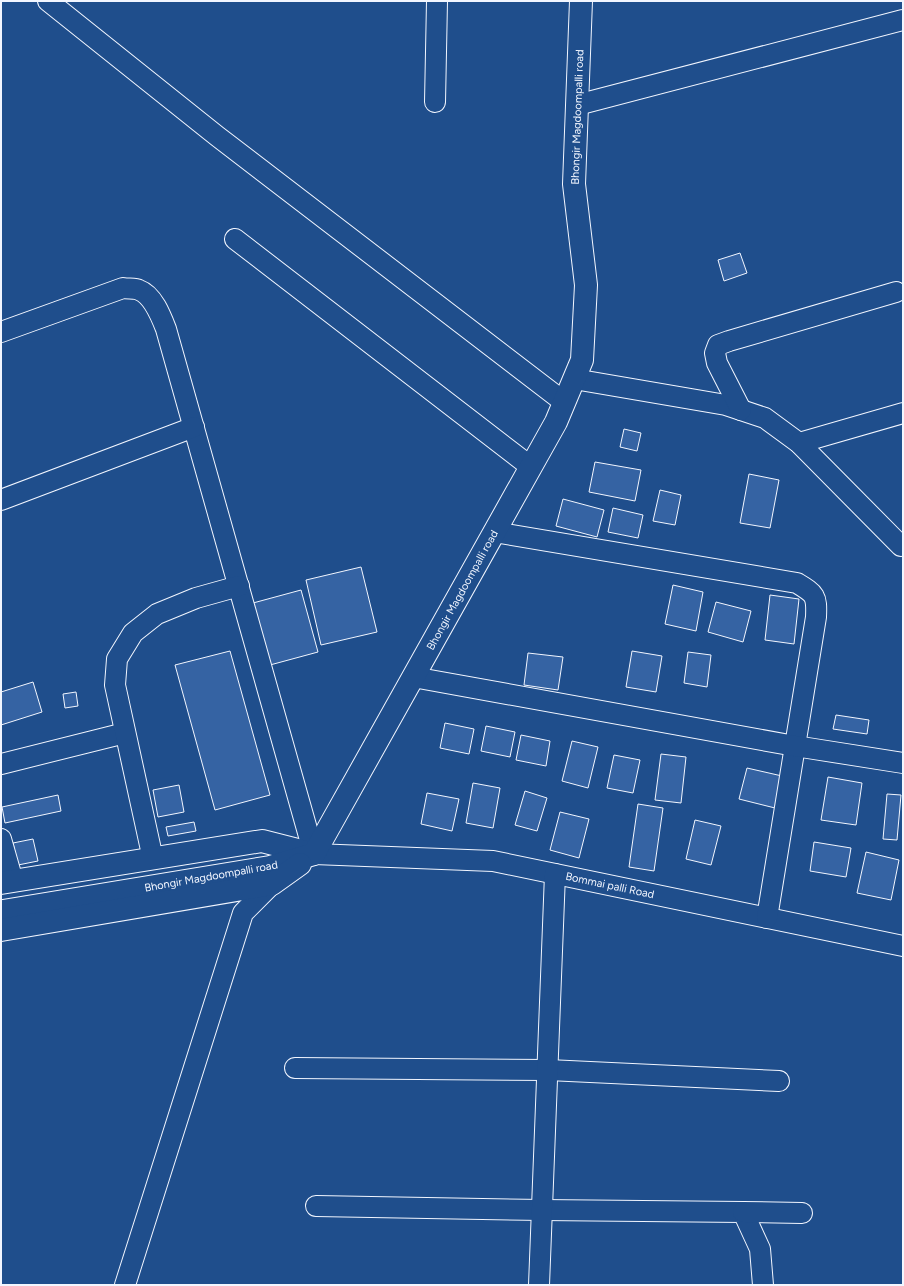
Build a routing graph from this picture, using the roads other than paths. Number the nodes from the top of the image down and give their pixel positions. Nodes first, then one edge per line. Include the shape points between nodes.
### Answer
1 (48, 1) edge
2 (437, 1) edge
3 (581, 1) edge
4 (903, 20) edge
5 (435, 102) dead end
6 (577, 105) junction
7 (235, 239) dead end
8 (896, 292) dead end
9 (1, 332) edge
10 (574, 379) junction
11 (564, 402) junction
12 (741, 410) junction
13 (903, 413) edge
14 (194, 427) junction
15 (798, 443) junction
16 (531, 467) junction
17 (1, 500) edge
18 (494, 532) junction
19 (901, 546) dead end
20 (239, 586) junction
21 (413, 677) junction
22 (125, 733) junction
23 (795, 746) junction
24 (903, 763) edge
25 (1, 764) edge
26 (1, 838) edge
27 (314, 854) junction
28 (153, 859) junction
29 (555, 874) junction
30 (7, 882) edge
31 (272, 884) junction
32 (767, 918) junction
33 (2, 920) edge
34 (903, 946) edge
35 (295, 1068) dead end
36 (548, 1070) junction
37 (778, 1081) dead end
38 (316, 1206) dead end
39 (542, 1210) junction
40 (743, 1212) junction
41 (802, 1213) dead end
42 (125, 1285) edge
43 (539, 1285) edge
44 (763, 1285) edge

1 - 11 street via 217,136
2 - 5 street
3 - 6 street, Bhongir Magdoompalli road
4 - 6 street
6 - 10 street, Bhongir Magdoompalli road via 574,184 586,285 582,360
7 - 16 street
8 - 12 street via 718,345 715,353 718,363
9 - 14 street via 123,288 139,290 159,311
10 - 11 street, Bhongir Magdoompalli road
10 - 12 street via 726,404
11 - 16 street, Bhongir Magdoompalli road
12 - 15 street via 766,418
13 - 15 street
14 - 17 street
14 - 20 street
15 - 19 street
16 - 18 street, Bhongir Magdoompalli road
18 - 21 street, Bhongir Magdoompalli road
18 - 23 street via 797,583 812,592 816,603 816,617
20 - 22 street via 196,598 157,614 133,632 117,659 115,678
20 - 27 street
21 - 23 street
21 - 27 street, Bhongir Magdoompalli road
22 - 25 street
22 - 28 street
23 - 24 street
23 - 32 street
26 - 30 street
27 - 28 street via 262,841
27 - 29 street, Bommai palli Road via 493,861
27 - 31 street
27 - 33 street, Bhongir Magdoompalli road via 270,867
28 - 30 street
29 - 32 street, Bommai palli Road
29 - 36 street
31 - 33 street
31 - 42 street via 243,913
32 - 34 street, Bommai palli Road
35 - 36 street
36 - 37 street
36 - 39 street
38 - 39 street
39 - 40 street
39 - 43 street
40 - 41 street
40 - 44 street via 760,1249

